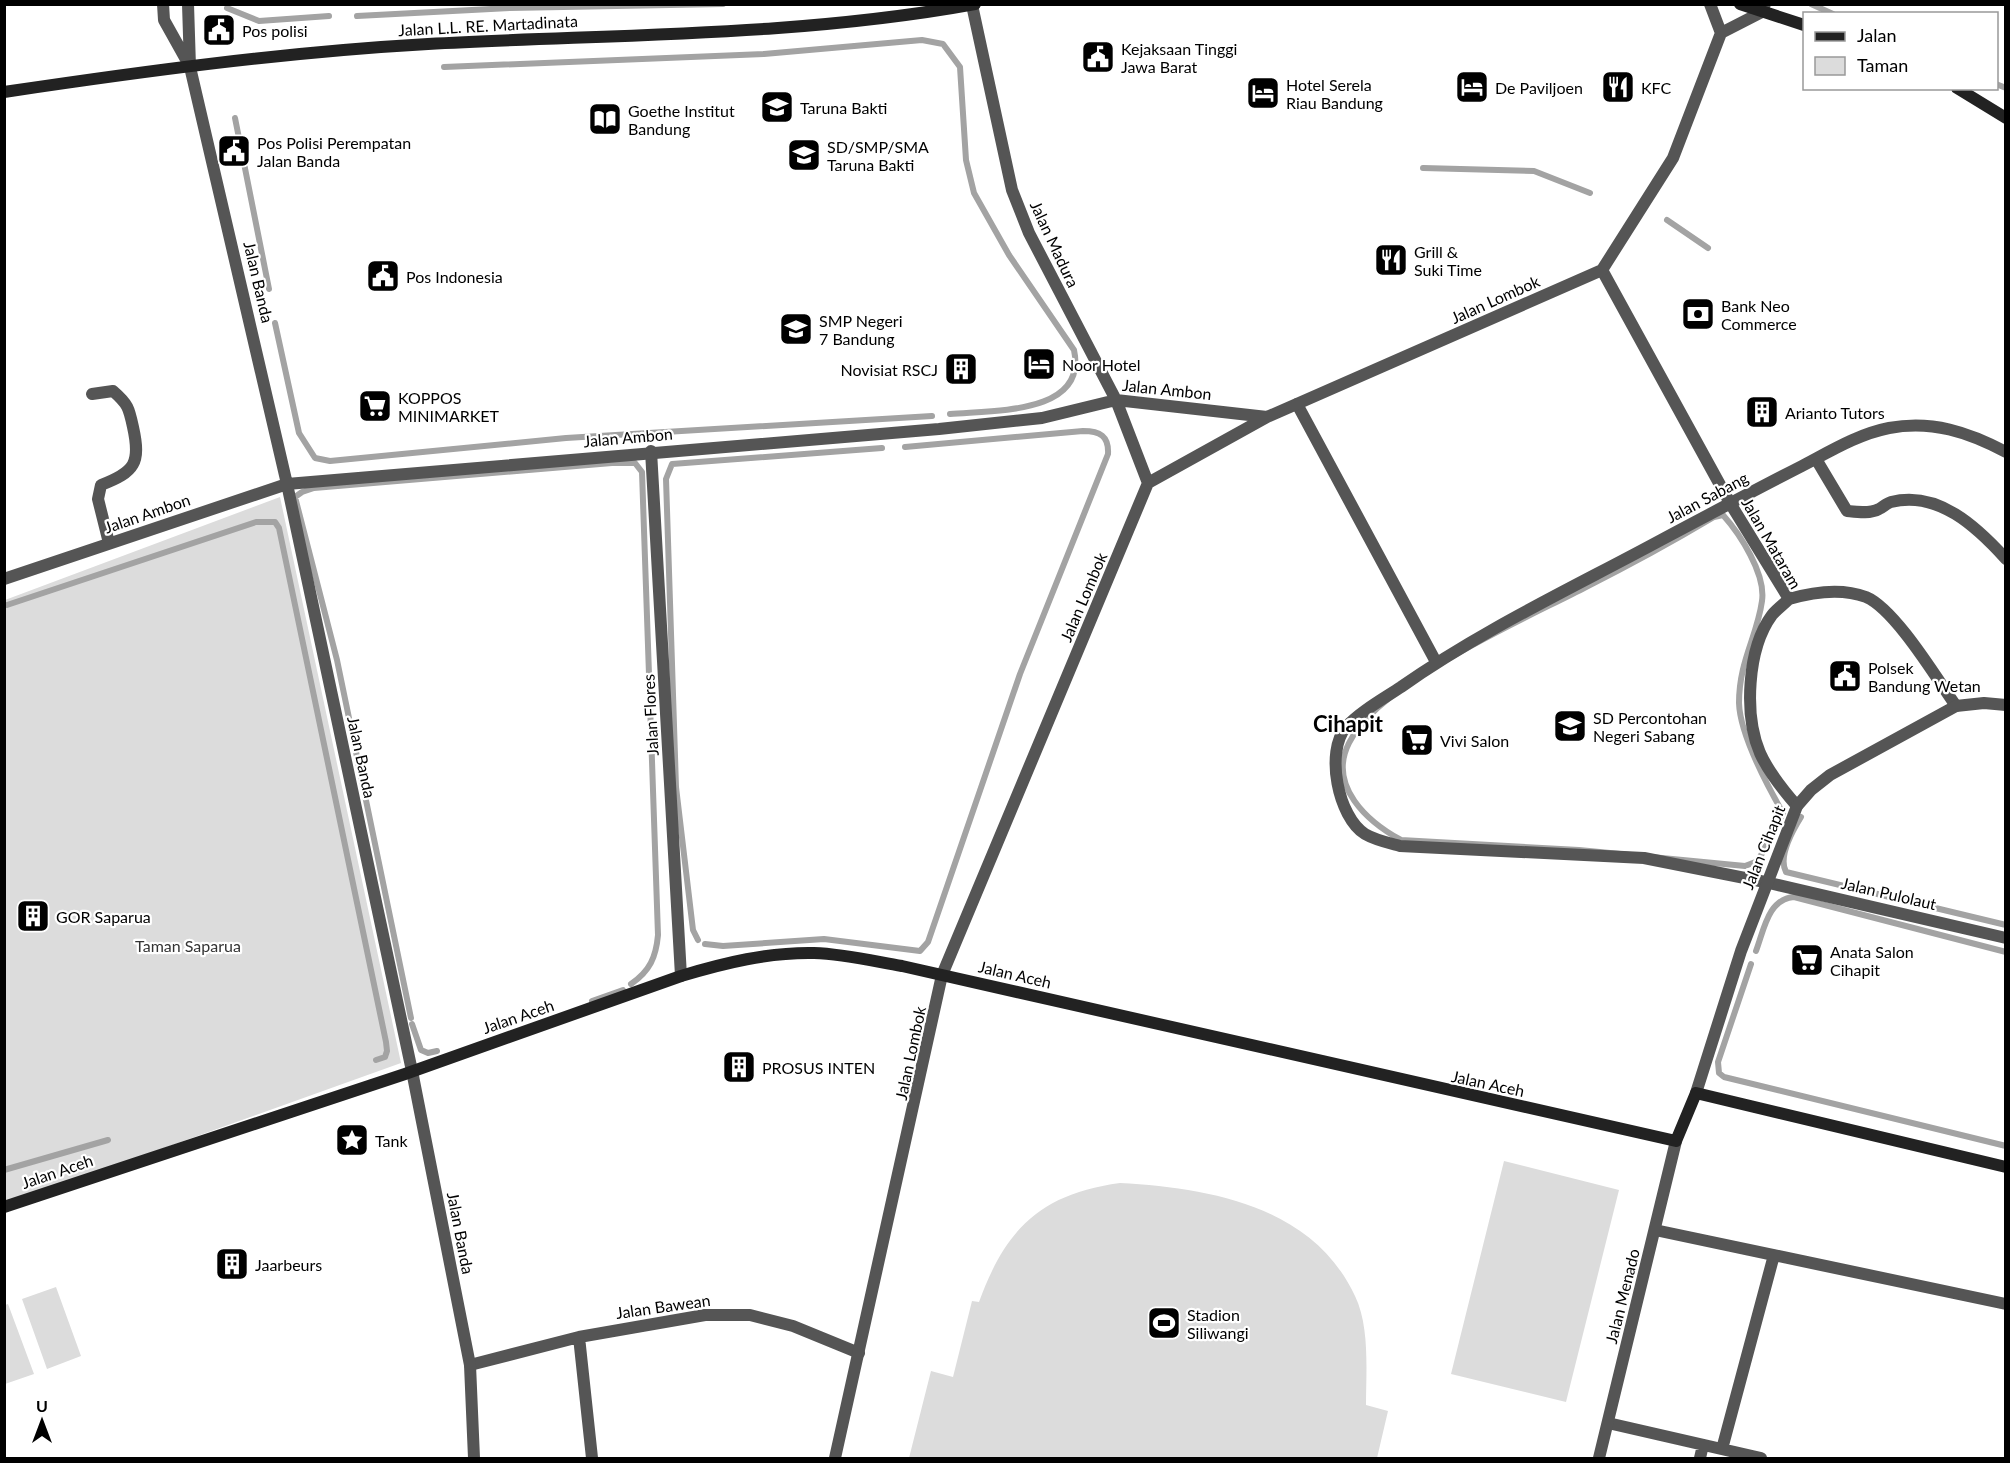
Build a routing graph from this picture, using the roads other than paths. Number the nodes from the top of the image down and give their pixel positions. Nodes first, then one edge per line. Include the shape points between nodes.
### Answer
1 (163, 4) edge
2 (188, 4) edge
3 (1710, 4) edge
4 (1740, 4) edge
5 (973, 5) edge
6 (1764, 8) edge
7 (1803, 25) edge
8 (1721, 33) junction
9 (190, 67) junction
10 (1960, 90) edge
11 (4, 92) edge
12 (2006, 118) edge
13 (1602, 270) junction
14 (92, 394) dead end
15 (1116, 400) junction
16 (1297, 404) junction
17 (1267, 417) junction
18 (651, 451) junction
19 (2006, 452) edge
20 (1816, 459) junction
21 (1148, 483) junction
22 (287, 484) junction
23 (1730, 503) junction
24 (109, 543) junction
25 (2006, 559) edge
26 (4, 579) edge
27 (1789, 599) junction
28 (1436, 662) junction
29 (2006, 705) edge
30 (1956, 706) junction
31 (1797, 806) junction
32 (1765, 882) junction
33 (2006, 938) edge
34 (942, 975) junction
35 (681, 976) junction
36 (412, 1071) junction
37 (1696, 1093) junction
38 (1676, 1141) junction
39 (2006, 1167) edge
40 (4, 1207) edge
41 (1655, 1230) junction
42 (1774, 1255) junction
43 (2006, 1304) edge
44 (579, 1337) junction
45 (859, 1353) junction
46 (470, 1365) junction
47 (1608, 1422) junction
48 (1703, 1445) junction
49 (1730, 1453) edge
50 (474, 1458) edge
51 (592, 1458) edge
52 (835, 1458) edge
53 (1599, 1458) edge
54 (1700, 1458) edge
55 (1761, 1458) edge

1 - 9 street, Jalan Banda via 164,20
2 - 9 street, Jalan Banda
3 - 8 street
4 - 6 main road
5 - 9 main road, Jalan L.L. RE. Martadinata via 769,30 426,44
5 - 15 street, Jalan Madura via 1012,190 1029,234
6 - 7 main road
6 - 8 street
8 - 13 street via 1674,158
9 - 11 main road, Jalan L.L. RE. Martadinata
9 - 22 street, Jalan Banda
10 - 12 main road
13 - 16 street, Jalan Lombok
13 - 23 street, Jalan Mataram
14 - 24 street via 113,391 128,405 138,452 125,474 101,485 99,499
15 - 17 street, Jalan Ambon
15 - 18 street, Jalan Ambon via 1042,418
15 - 21 street, Jalan Madura
16 - 17 street, Jalan Lombok
16 - 28 street
17 - 21 street, Jalan Lombok
18 - 22 street, Jalan Ambon
18 - 35 street, Jalan Flores
19 - 20 street, Jalan Sabang via 1944,426 1916,425 1878,432
20 - 23 street, Jalan Sabang
20 - 25 street via 1847,511 1876,511 1891,502 1923,501 1945,507
21 - 34 street, Jalan Lombok
22 - 24 street, Jalan Ambon
22 - 36 street, Jalan Banda
23 - 27 street, Jalan Mataram
23 - 28 street, Jalan Sabang
24 - 26 street, Jalan Ambon
27 - 30 street via 1813,592 1867,598 1899,627
27 - 31 street, Jalan Mataram via 1772,616 1756,652 1749,711 1761,754 1775,780
28 - 32 street, Jalan Sabang via 1358,716 1345,728 1336,745 1336,773 1342,800 1364,833 1400,846 1644,858
29 - 30 street, Jalan Cihapit
30 - 31 street, Jalan Cihapit via 1830,775
31 - 32 street, Jalan Cihapit
32 - 33 street, Jalan Pulolaut
32 - 37 street, Jalan Cihapit
34 - 35 main road, Jalan Aceh via 814,953 719,964
34 - 38 main road, Jalan Aceh
34 - 45 street, Jalan Lombok
35 - 36 main road, Jalan Aceh
36 - 40 main road, Jalan Aceh
36 - 46 street, Jalan Banda
37 - 38 main road
37 - 39 main road
38 - 41 street, Jalan Menado
41 - 42 street
41 - 47 street, Jalan Menado
42 - 43 street
42 - 49 street
44 - 45 street, Jalan Bawean via 705,1315 750,1315 793,1326
44 - 46 street, Jalan Bawean
44 - 51 street
45 - 52 street, Jalan Lombok
46 - 50 street, Jalan Banda
47 - 48 street
47 - 53 street, Jalan Menado
48 - 49 street
48 - 54 street
49 - 55 street

